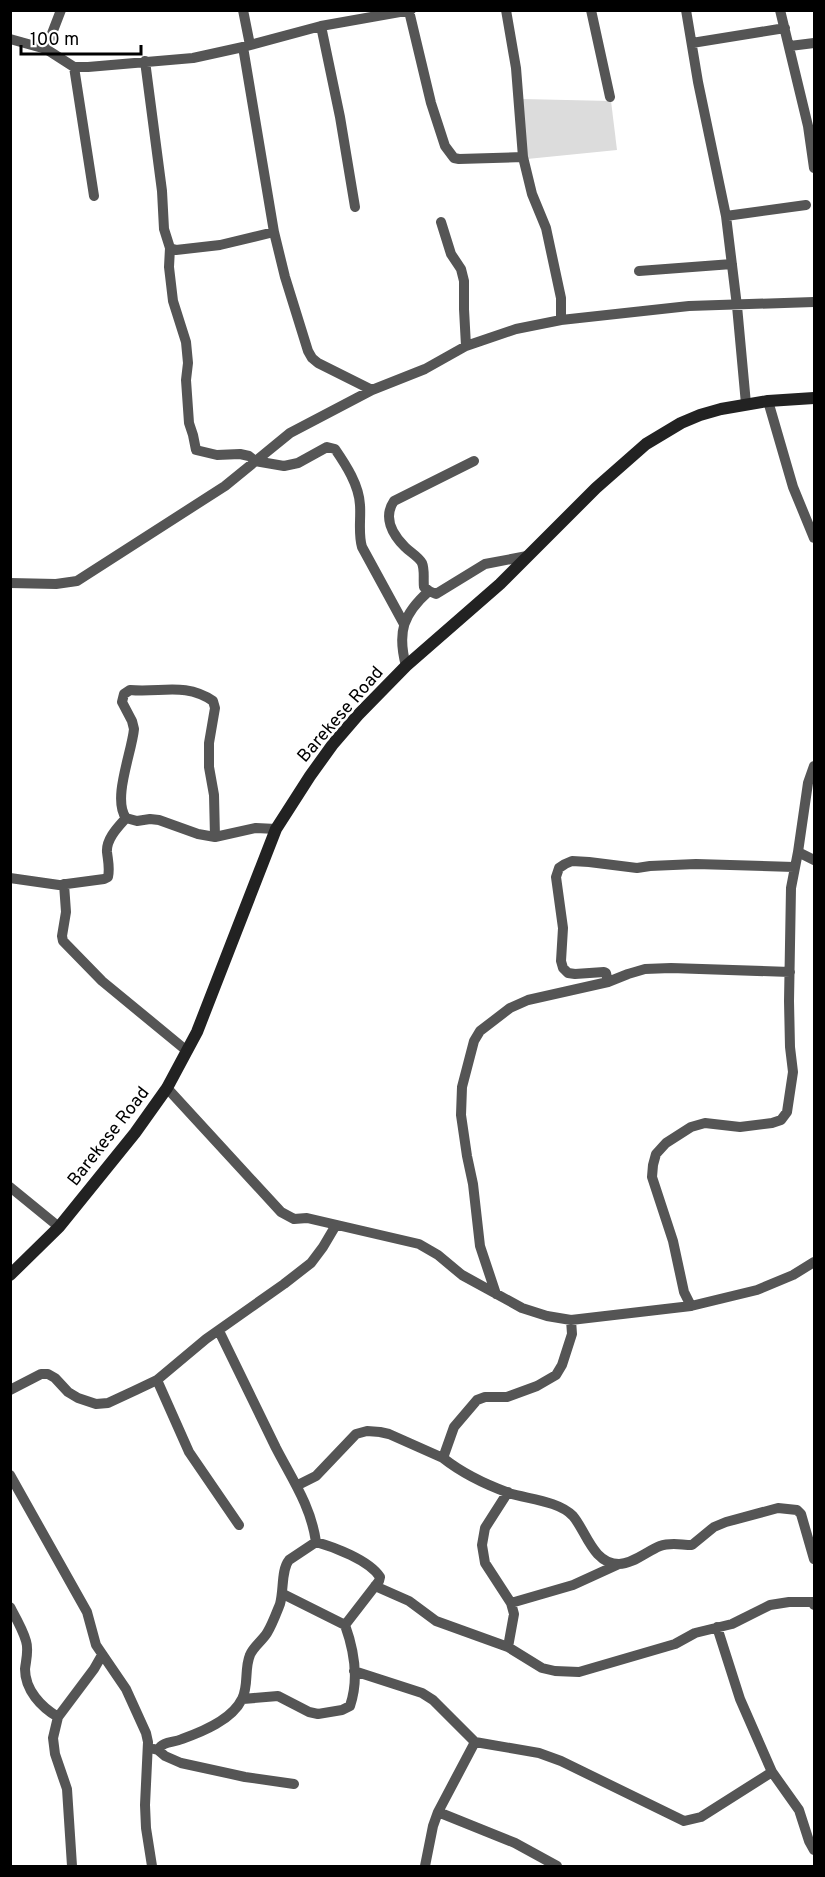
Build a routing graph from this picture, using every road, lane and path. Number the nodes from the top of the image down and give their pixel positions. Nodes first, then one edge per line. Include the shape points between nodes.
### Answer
1 (61, 10) edge
2 (243, 10) edge
3 (506, 10) edge
4 (591, 10) edge
5 (687, 10) edge
6 (780, 10) edge
7 (410, 11) edge
8 (321, 26) junction
9 (785, 28) junction
10 (10, 39) edge
11 (692, 43) junction
12 (814, 43) edge
13 (247, 46) junction
14 (790, 46) junction
15 (46, 49) junction
16 (145, 61) junction
17 (74, 68) junction
18 (610, 97) dead end
19 (811, 126) edge
20 (523, 157) junction
21 (814, 168) edge
22 (94, 196) dead end
23 (806, 205) dead end
24 (355, 207) dead end
25 (726, 216) junction
26 (441, 222) dead end
27 (274, 232) junction
28 (170, 248) junction
29 (732, 264) junction
30 (639, 271) dead end
31 (814, 302) edge
32 (737, 306) junction
33 (561, 320) junction
34 (466, 346) junction
35 (372, 390) junction
36 (814, 398) edge
37 (768, 401) junction
38 (746, 404) junction
39 (255, 461) junction
40 (474, 461) dead end
41 (814, 534) edge
42 (527, 556) junction
43 (10, 583) edge
44 (429, 591) junction
45 (404, 624) junction
46 (406, 666) junction
47 (814, 766) edge
48 (126, 818) junction
49 (276, 829) junction
50 (215, 837) junction
51 (798, 852) junction
52 (814, 860) edge
53 (794, 867) junction
54 (10, 878) edge
55 (64, 884) junction
56 (790, 972) junction
57 (608, 982) junction
58 (187, 1051) junction
59 (167, 1088) junction
60 (10, 1187) edge
61 (336, 1225) junction
62 (59, 1227) junction
63 (814, 1262) edge
64 (10, 1275) edge
65 (496, 1294) junction
66 (691, 1306) junction
67 (571, 1320) junction
68 (219, 1330) junction
69 (157, 1380) junction
70 (10, 1390) edge
71 (443, 1458) junction
72 (10, 1475) edge
73 (298, 1485) junction
74 (508, 1492) junction
75 (239, 1525) dead end
76 (315, 1542) junction
77 (814, 1559) edge
78 (619, 1564) junction
79 (375, 1586) junction
80 (283, 1594) junction
81 (814, 1601) edge
82 (512, 1603) junction
83 (10, 1608) edge
84 (345, 1624) junction
85 (717, 1628) junction
86 (508, 1647) junction
87 (102, 1655) junction
88 (354, 1671) junction
89 (243, 1699) junction
90 (58, 1718) junction
91 (476, 1742) junction
92 (152, 1749) junction
93 (772, 1772) junction
94 (294, 1784) dead end
95 (438, 1812) junction
96 (809, 1820) edge
97 (814, 1850) edge
98 (72, 1866) edge
99 (152, 1866) edge
100 (425, 1866) edge
101 (557, 1866) edge

1 - 15 street
2 - 13 street
3 - 20 street via 516,68
4 - 18 street
5 - 11 street
6 - 9 street
7 - 8 street
7 - 20 street via 430,103 449,154 459,159
8 - 13 street
8 - 24 street
9 - 11 street
9 - 14 street
10 - 15 street
11 - 25 street
12 - 14 street
13 - 16 street via 193,58
13 - 27 street
14 - 19 street
15 - 17 street
16 - 17 street
16 - 28 street via 164,229
17 - 22 street
19 - 21 street
20 - 33 street via 546,228 561,298
23 - 25 street
25 - 29 street
26 - 34 street via 464,281
27 - 28 street via 220,245
27 - 35 street via 312,358
28 - 39 street via 173,301 186,342 187,407 196,450 217,455 240,454
29 - 30 street
29 - 32 street
31 - 32 street
32 - 33 street via 689,306
32 - 38 street
33 - 34 street via 516,329
34 - 35 street via 425,369
35 - 39 street via 290,433
36 - 37 main road, Barekese Road
37 - 38 main road, Barekese Road
37 - 41 street via 793,487
38 - 42 main road, Barekese Road via 700,415 646,444
39 - 43 street via 225,486 77,580 56,584
39 - 45 street via 284,466 327,447 335,449 354,481 360,501 362,547
40 - 44 street via 394,501 389,508 387,516 393,531 421,561 424,587
42 - 44 street via 485,564 436,594
42 - 46 main road, Barekese Road
44 - 45 street via 417,601
45 - 46 street via 402,649
46 - 49 main road, Barekese Road via 333,744
47 - 51 street
48 - 50 street via 159,820
48 - 50 street via 121,811 121,797 134,729 122,702 124,694 130,690 179,688 206,696 213,700 215,708 209,743
48 - 55 street via 108,843 108,877
49 - 50 street via 256,828
49 - 58 main road, Barekese Road
51 - 52 street
51 - 53 street
53 - 56 street
53 - 57 street via 696,864 637,868 572,861 565,864 556,877 563,928 563,968 575,974 604,972
54 - 55 street
55 - 58 street via 63,941 102,981
56 - 57 street via 645,969
56 - 66 street via 793,1072 787,1112 772,1123 740,1127 705,1123 691,1127 656,1154 652,1177
57 - 65 street via 528,1000 480,1030 474,1041 462,1087 461,1115 480,1246
58 - 59 main road, Barekese Road
59 - 61 street via 281,1212 294,1219
59 - 62 main road, Barekese Road
60 - 62 street
61 - 65 street via 418,1244
61 - 68 street via 311,1263
62 - 64 main road, Barekese Road
63 - 66 street via 757,1290
65 - 67 street via 522,1308
66 - 67 street
67 - 71 street via 572,1334 556,1376 507,1397 477,1400 454,1426
68 - 69 street
68 - 73 street
69 - 70 street via 108,1403 96,1404 68,1392 48,1374
69 - 75 street via 189,1452
71 - 73 street via 389,1434 367,1431 356,1434 316,1476
71 - 74 street
72 - 87 street via 87,1612
73 - 76 street via 313,1524
74 - 78 street via 563,1509 573,1516 599,1555 607,1562
74 - 82 street via 485,1528 482,1545 485,1563
76 - 79 street via 368,1564 380,1577
76 - 80 street via 286,1564
77 - 78 street via 801,1514 778,1508 714,1527 692,1545 662,1545
78 - 82 street via 573,1585
79 - 84 street
79 - 86 street via 409,1601 436,1621
80 - 84 street
80 - 89 street via 268,1632 250,1655
81 - 85 street via 770,1605
82 - 86 street
83 - 90 street via 27,1643 25,1670 31,1692
84 - 88 street
85 - 86 street via 579,1672 542,1668
85 - 93 street via 740,1699
87 - 90 street
87 - 92 street via 126,1689
88 - 89 street via 351,1706 332,1713 309,1712 278,1696
88 - 91 street via 422,1693
89 - 92 street via 222,1720
90 - 98 street via 55,1754 67,1789
91 - 93 street via 539,1753 561,1761 684,1821 701,1817
91 - 95 street
92 - 94 street via 181,1763
92 - 99 street via 146,1828
93 - 96 street
95 - 100 street
95 - 101 street via 515,1843
96 - 97 street via 809,1841

